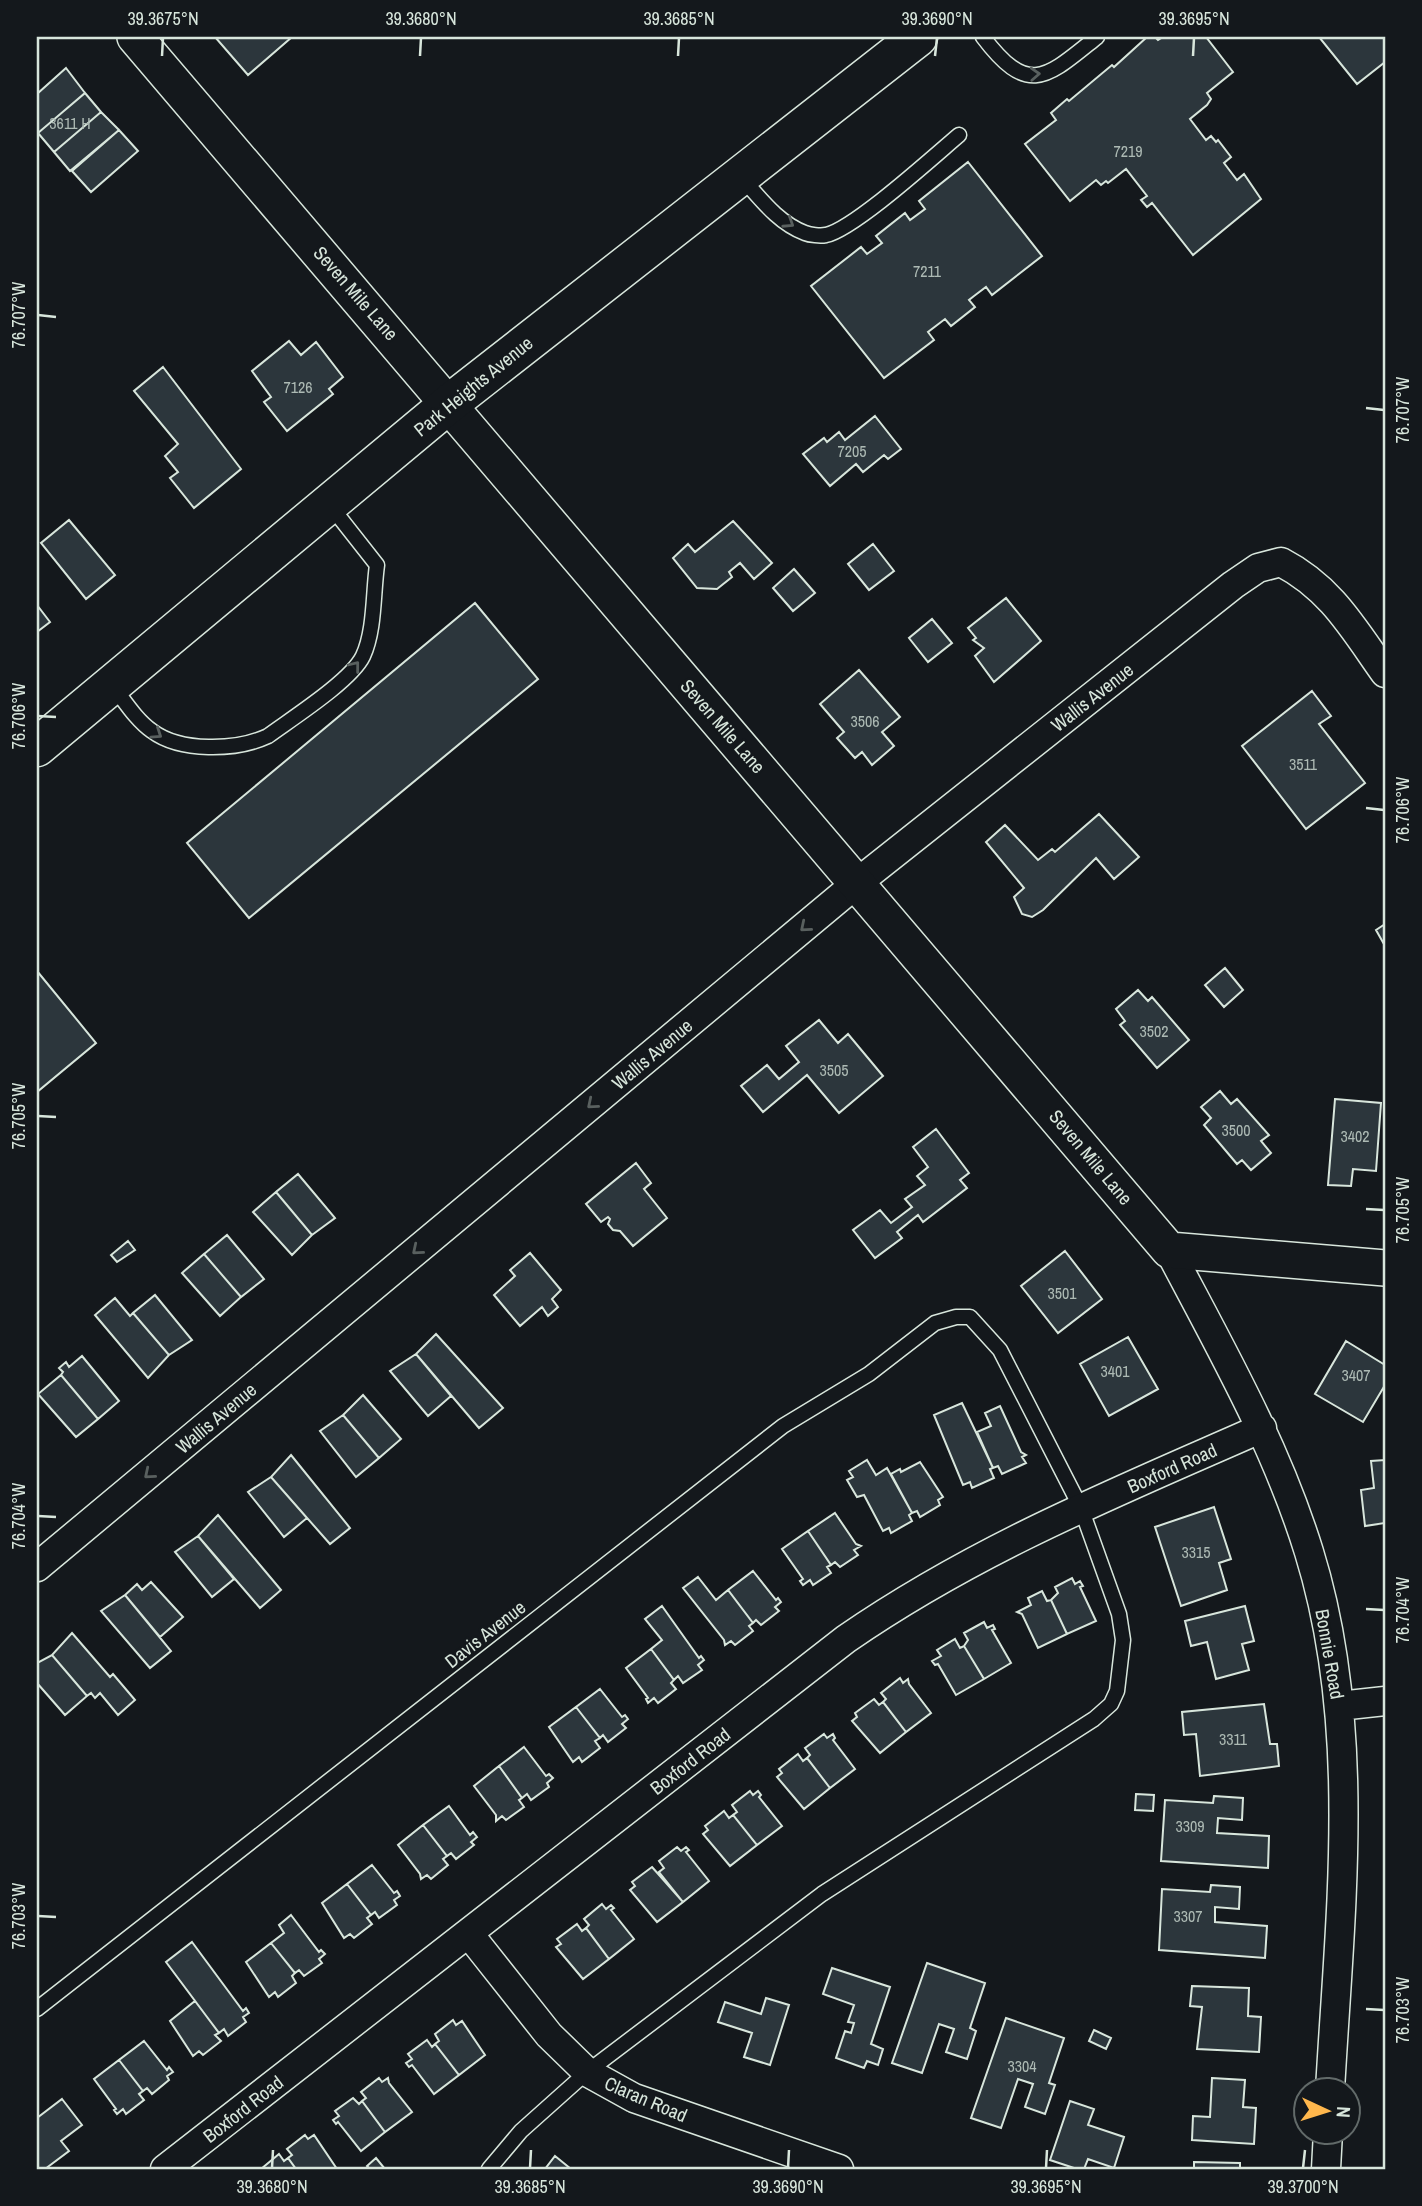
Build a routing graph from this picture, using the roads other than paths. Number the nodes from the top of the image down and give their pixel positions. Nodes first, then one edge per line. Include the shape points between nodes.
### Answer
1 (135, 37) edge
2 (918, 37) edge
3 (983, 37) edge
4 (1097, 37) edge
5 (959, 135) dead end
6 (740, 176) junction
7 (450, 403) junction
8 (329, 503) junction
9 (1385, 673) edge
10 (111, 684) junction
11 (37, 747) edge
12 (857, 883) junction
13 (1168, 1250) junction
14 (1385, 1268) edge
15 (1262, 1428) junction
16 (1081, 1508) junction
17 (37, 1567) edge
18 (1385, 1701) edge
19 (1339, 1706) junction
20 (470, 1934) junction
21 (37, 2009) edge
22 (587, 2072) junction
23 (1331, 2076) edge
24 (1327, 2146) edge
25 (170, 2168) edge
26 (489, 2169) edge
27 (839, 2169) edge
28 (1326, 2169) edge

1 - 7 street, Seven Mile Lane
2 - 6 main road, Park Heights Avenue
3 -> 4 lane via 1011,70 1025,76 1042,76
6 -> 5 lane via 788,225 807,234 825,235 844,227
6 - 7 main road, Park Heights Avenue
7 - 8 main road, Park Heights Avenue
7 - 12 street, Seven Mile Lane
8 - 10 main road, Park Heights Avenue
10 -> 8 lane via 149,729 169,742 214,745 253,743 268,737 349,674 362,658 368,639 376,565
9 - 12 street, Wallis Avenue via 1329,595 1306,575 1280,562 1258,568
10 - 11 main road, Park Heights Avenue
12 - 13 street, Seven Mile Lane
12 -> 17 street, Wallis Avenue
13 - 14 street
13 - 15 street, Bonnie Road
15 - 16 street, Boxford Road
15 - 19 street, Bonnie Road via 1310,1554 1328,1629
16 - 20 street, Boxford Road via 969,1562 846,1639
16 - 21 lane, Davis Avenue via 1000,1350 970,1317 935,1323 869,1374 783,1426
16 - 22 lane via 1119,1614 1123,1640 1117,1691 1111,1704 822,1894
18 - 19 street
19 - 23 street, Bonnie Road via 1343,1860
20 - 22 street, Claran Road via 548,2035
20 - 25 street, Boxford Road
22 - 26 lane via 521,2131
22 - 27 street, Claran Road via 634,2098
24 - 28 street

